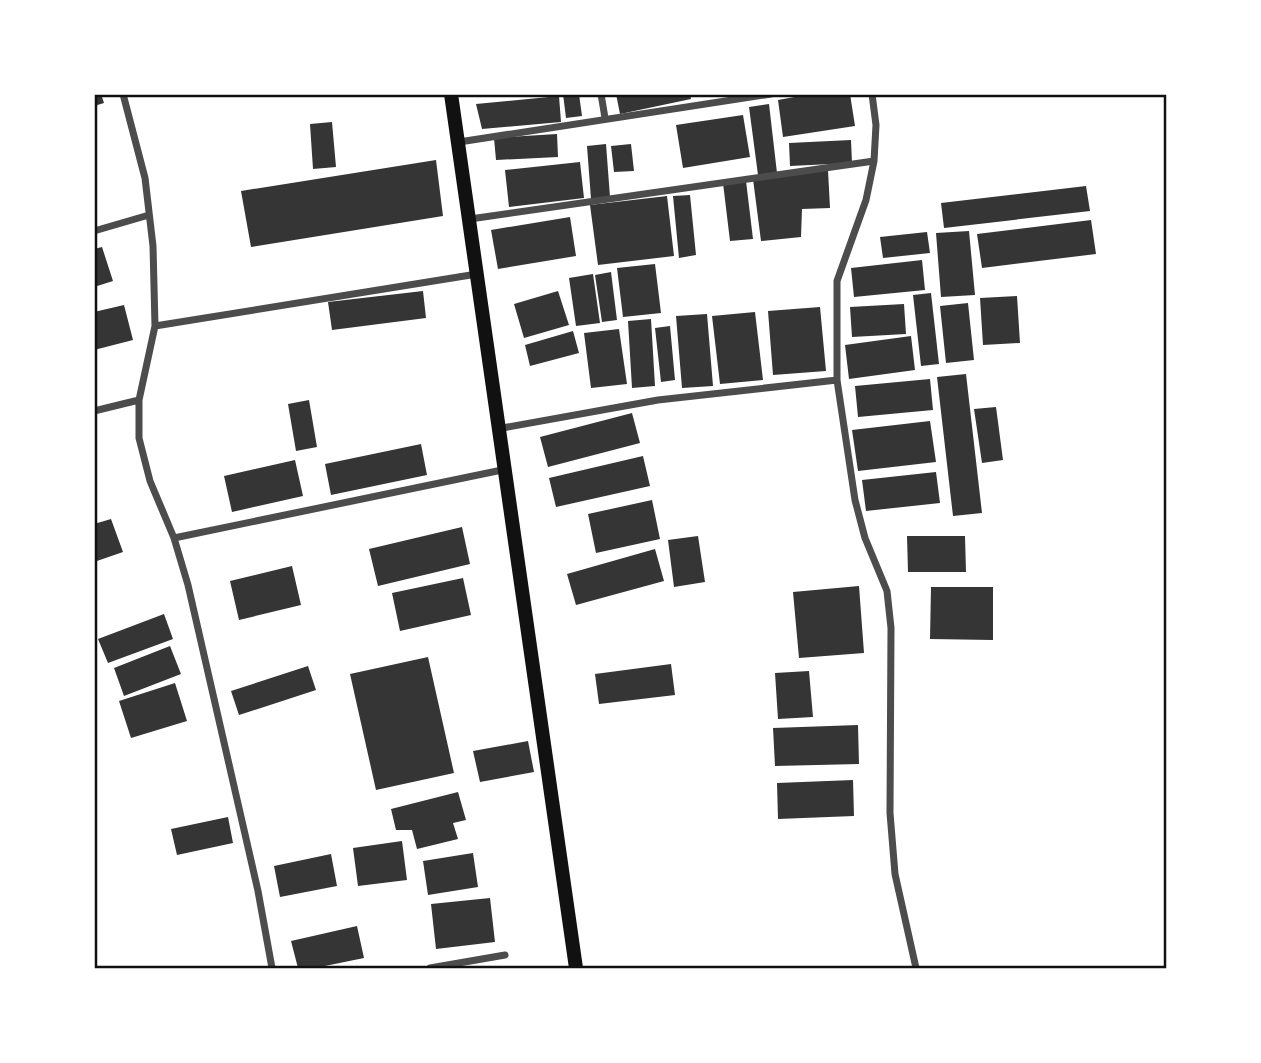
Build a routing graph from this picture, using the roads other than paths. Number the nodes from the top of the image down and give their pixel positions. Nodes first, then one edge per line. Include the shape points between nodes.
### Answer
1 (123, 94) edge
2 (451, 94) edge
3 (601, 94) edge
4 (771, 94) edge
5 (872, 94) edge
6 (605, 118) junction
7 (459, 142) junction
8 (874, 161) junction
9 (149, 215) junction
10 (470, 219) junction
11 (94, 231) edge
12 (477, 274) junction
13 (155, 326) junction
14 (837, 380) junction
15 (139, 400) junction
16 (94, 411) edge
17 (496, 429) junction
18 (502, 470) junction
19 (174, 538) junction
20 (505, 955) dead end
21 (272, 968) edge
22 (430, 968) edge
23 (576, 968) edge
24 (916, 968) edge

1 - 9 street via 145,178
2 - 7 main road
3 - 6 street
4 - 6 street
5 - 8 street
6 - 7 street
7 - 10 main road
8 - 10 street
8 - 14 street via 866,200 837,281
9 - 11 street
9 - 13 street
10 - 12 main road
12 - 13 street
12 - 17 main road
13 - 15 street
14 - 17 street via 658,400
14 - 24 street via 855,500 887,592 891,628 890,813 895,874
15 - 16 street
15 - 19 street via 139,438 149,481
17 - 18 main road
18 - 19 street
18 - 23 main road
19 - 21 street
20 - 22 street

